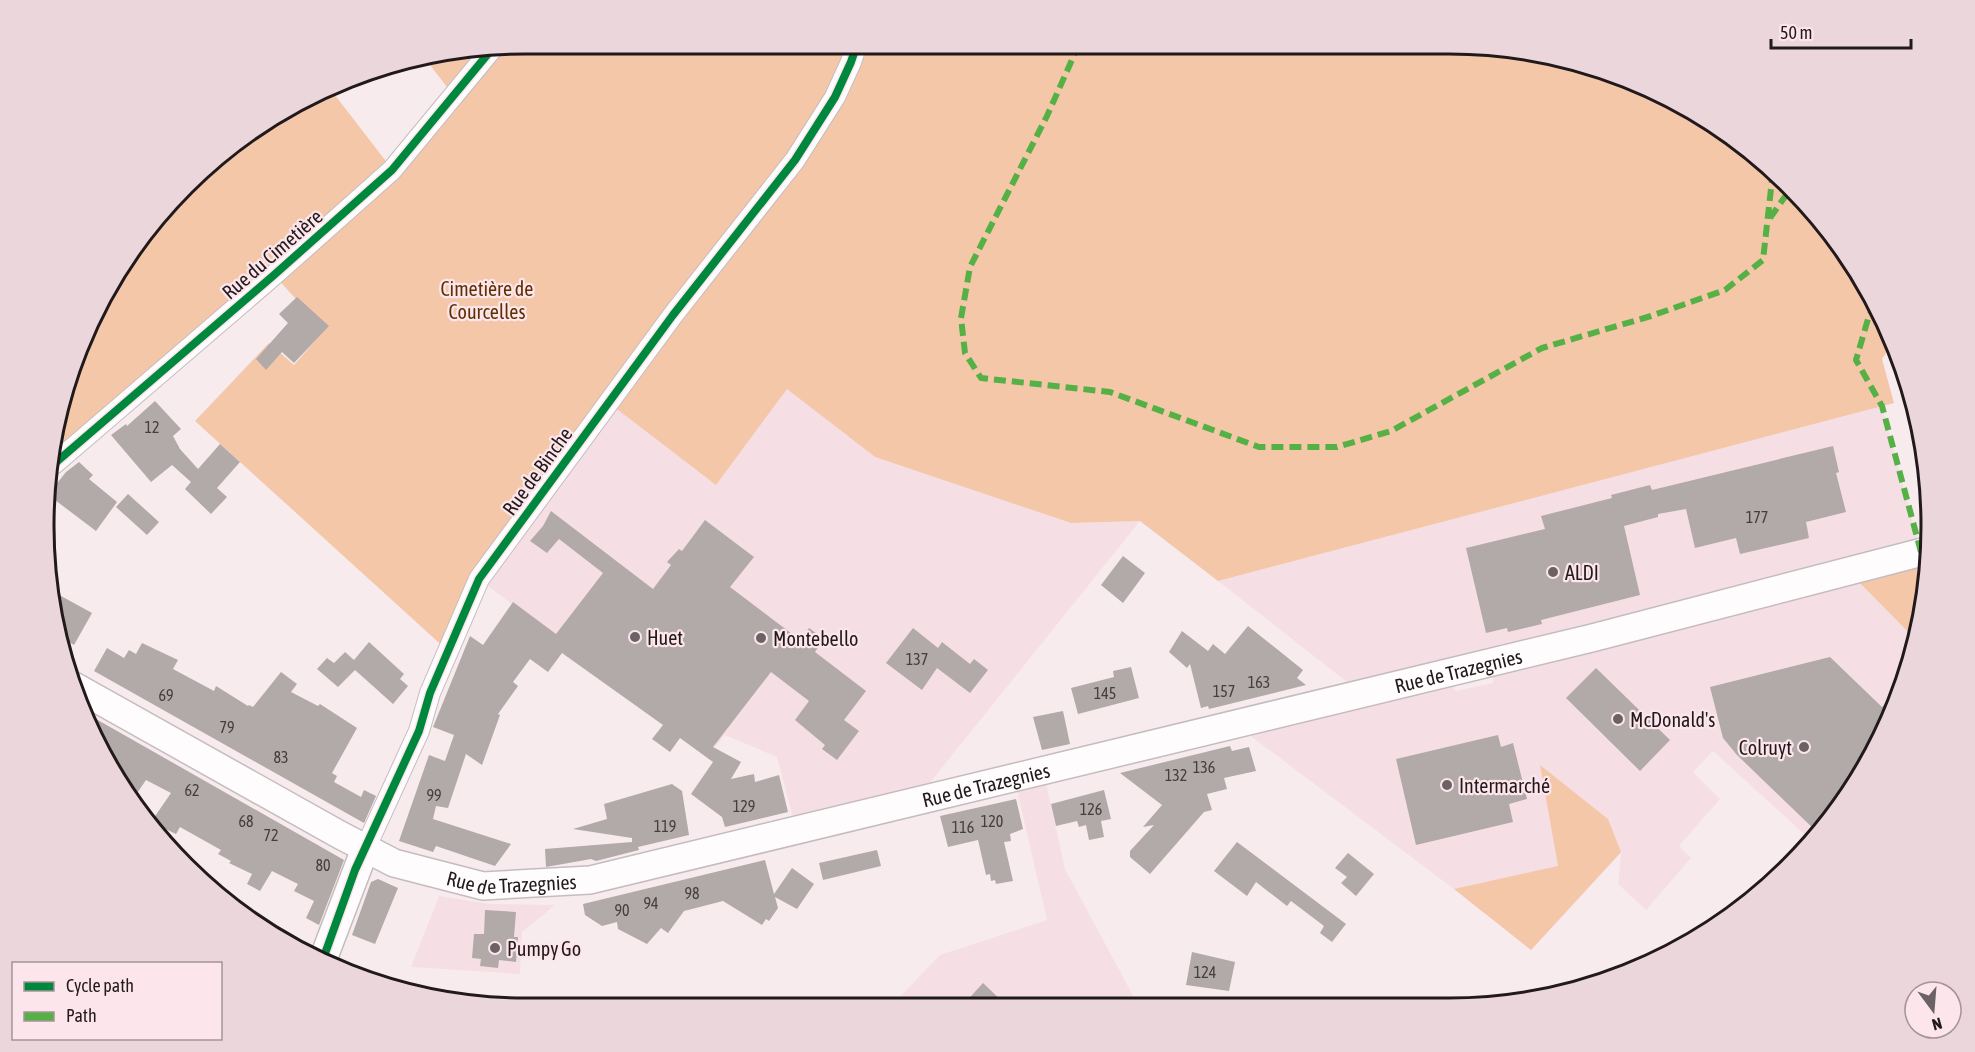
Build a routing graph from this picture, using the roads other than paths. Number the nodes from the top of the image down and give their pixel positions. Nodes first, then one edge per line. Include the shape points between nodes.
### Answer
1 (854, 54) edge
2 (486, 56) edge
3 (59, 460) edge
4 (1920, 553) edge
5 (84, 692) edge
6 (365, 849) junction
7 (325, 953) edge

1 - 6 street, Rue de Binche via 835,97 795,160 667,324 479,579 430,693 419,730
2 - 3 street, Rue du Cimetière via 392,170
4 - 6 main road, Rue de Trazegnies via 1581,640 590,880 483,886 394,863
5 - 6 main road, Rue de Trazegnies
6 - 7 main road, Rue de Binche

